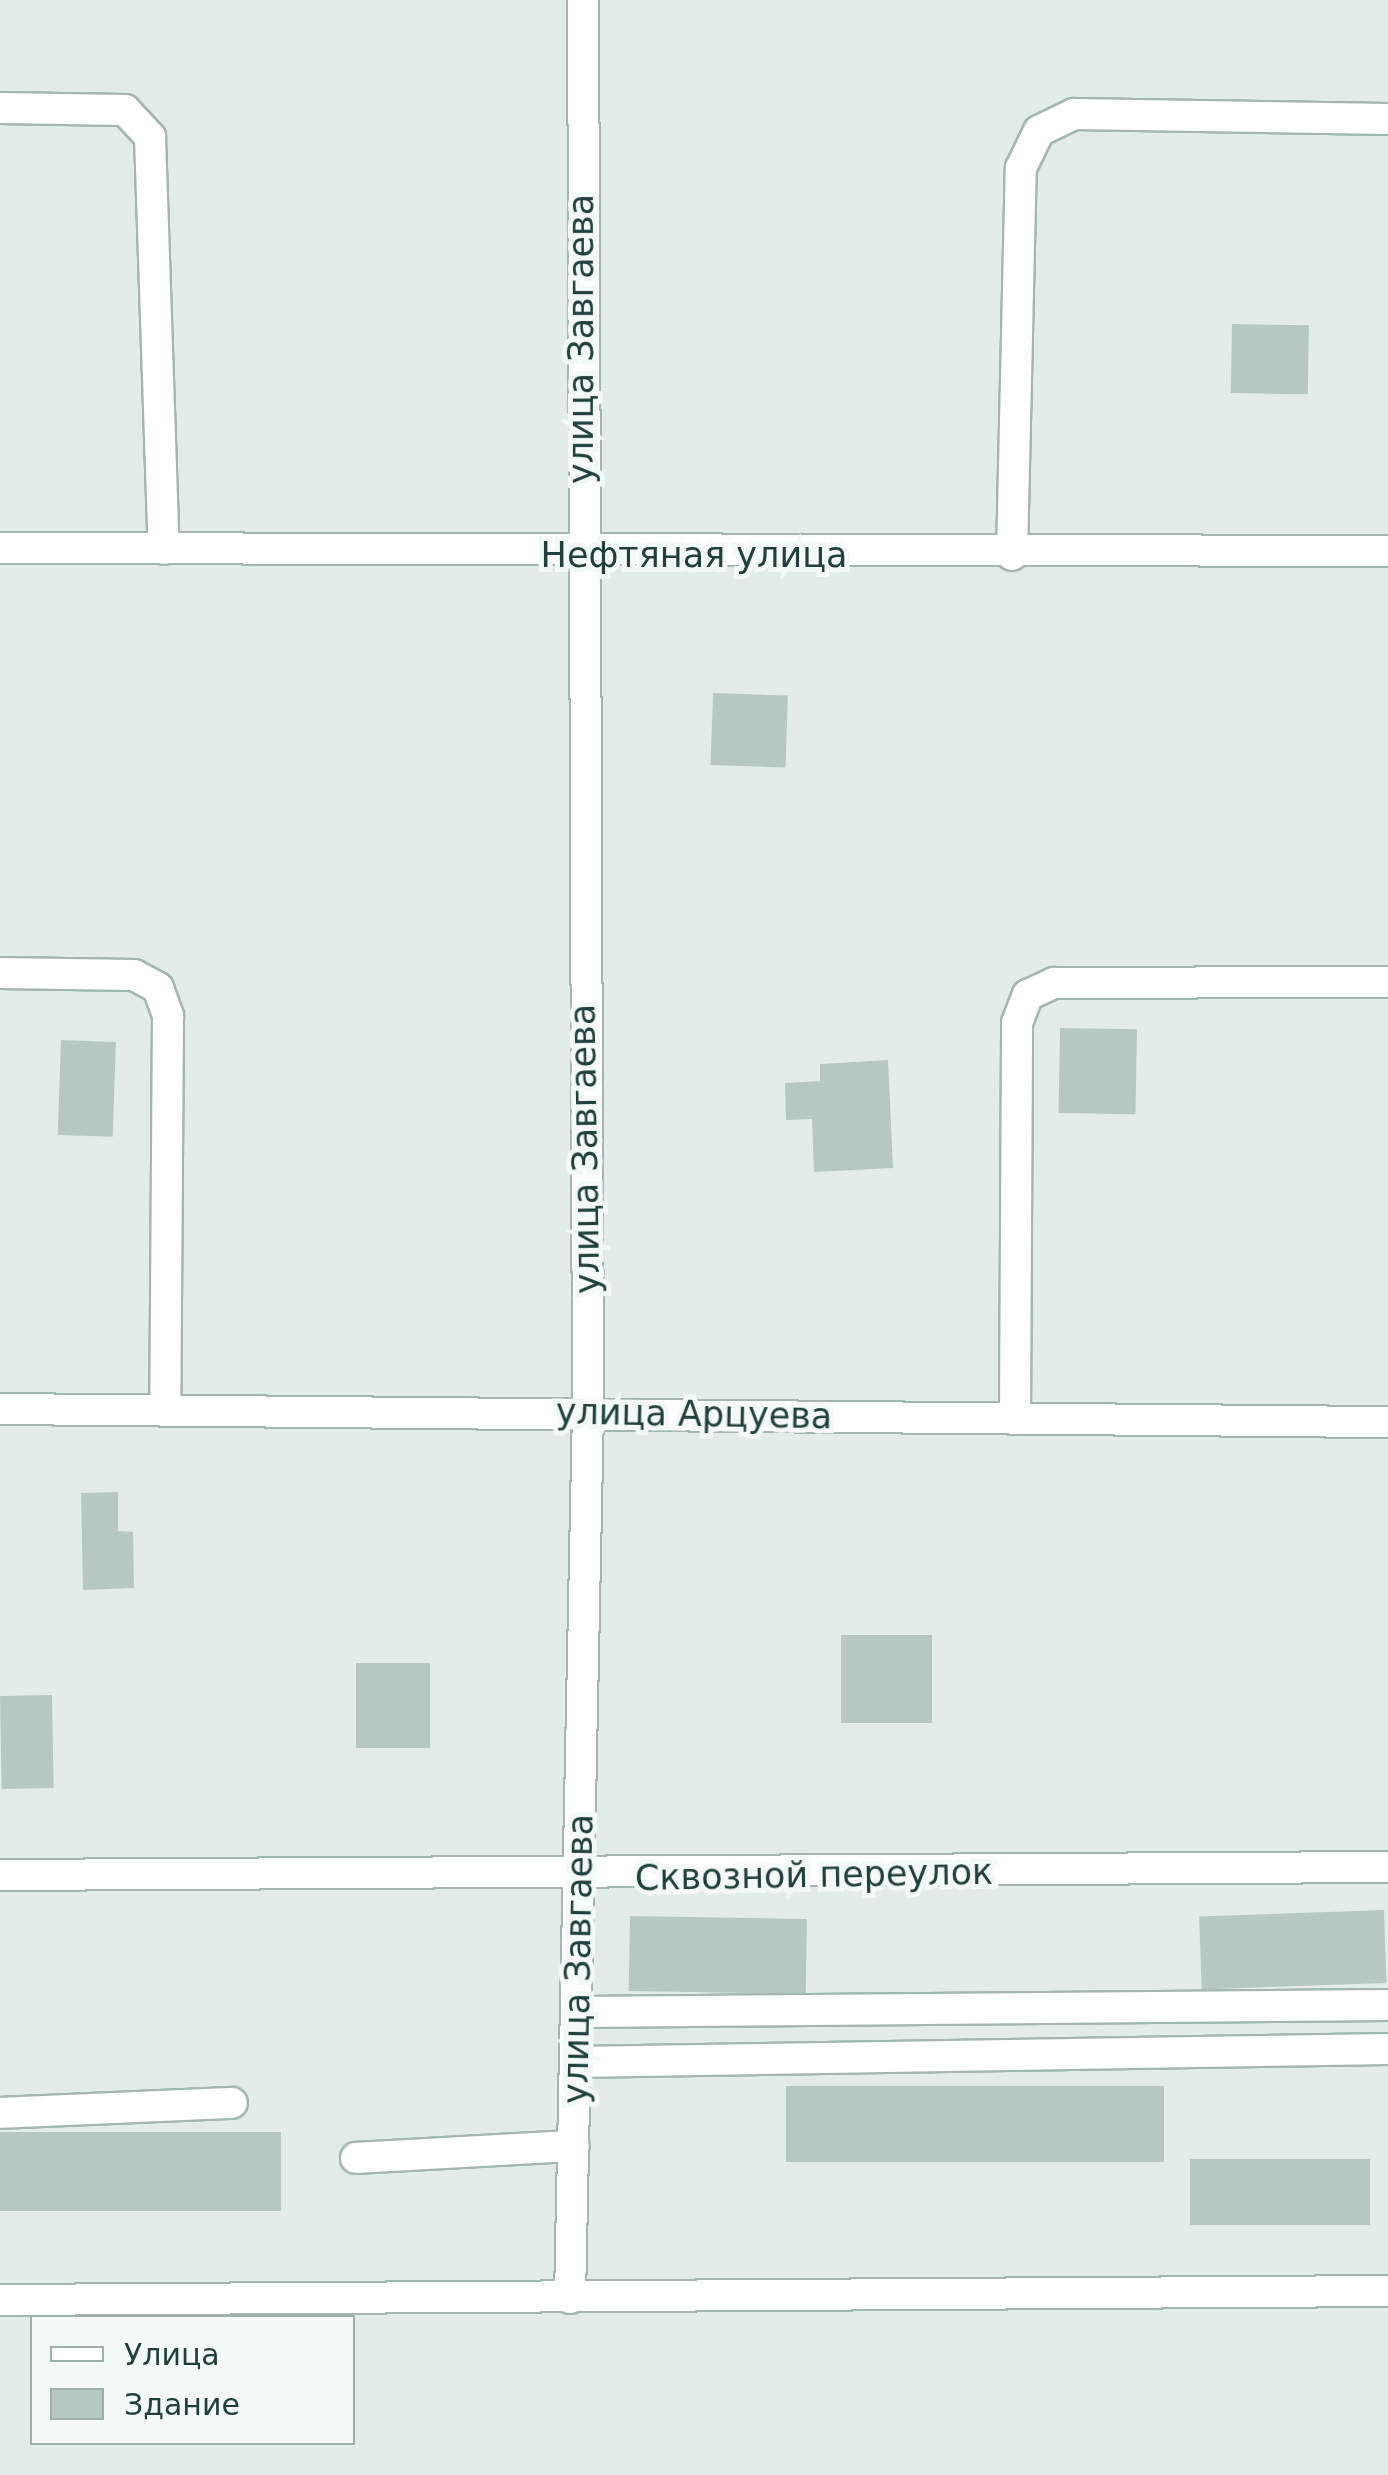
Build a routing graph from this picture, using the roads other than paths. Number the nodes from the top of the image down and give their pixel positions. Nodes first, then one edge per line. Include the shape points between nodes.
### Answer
1 (583, 0) edge
2 (0, 108) edge
3 (1388, 118) edge
4 (0, 548) edge
5 (164, 548) junction
6 (1388, 551) edge
7 (580, 555) junction
8 (1012, 555) junction
9 (0, 973) edge
10 (1388, 982) edge
11 (0, 1409) edge
12 (166, 1409) junction
13 (588, 1412) junction
14 (1014, 1419) junction
15 (1388, 1422) edge
16 (1388, 1867) edge
17 (0, 1875) edge
18 (580, 1878) junction
19 (1388, 2005) edge
20 (576, 2012) junction
21 (1388, 2049) edge
22 (576, 2062) junction
23 (232, 2103) dead end
24 (0, 2114) edge
25 (574, 2146) junction
26 (356, 2158) dead end
27 (1388, 2291) edge
28 (570, 2298) junction
29 (0, 2300) edge

1 - 7 street, улица Завгаева
2 - 5 street via 125,110 150,137
3 - 8 street via 1074,114 1039,130 1021,168
4 - 5 street, Нефтяная улица
5 - 7 street, Нефтяная улица
6 - 8 street, Нефтяная улица
7 - 8 street, Нефтяная улица
7 - 13 street, улица Завгаева
9 - 12 street via 134,976 158,988 168,1016
10 - 14 street via 1054,983 1028,996 1017,1023
11 - 12 street, улица Арцуева
12 - 13 street, улица Арцуева
13 - 14 street, улица Арцуева
13 - 18 street, улица Завгаева
14 - 15 street, улица Арцуева
16 - 18 street, Сквозной переулок
17 - 18 street, Сквозной переулок
18 - 20 street, улица Завгаева
19 - 20 street
20 - 22 street, улица Завгаева
21 - 22 street
22 - 25 street, улица Завгаева
23 - 24 street
25 - 26 street
25 - 28 street, улица Завгаева
27 - 28 street
28 - 29 street

